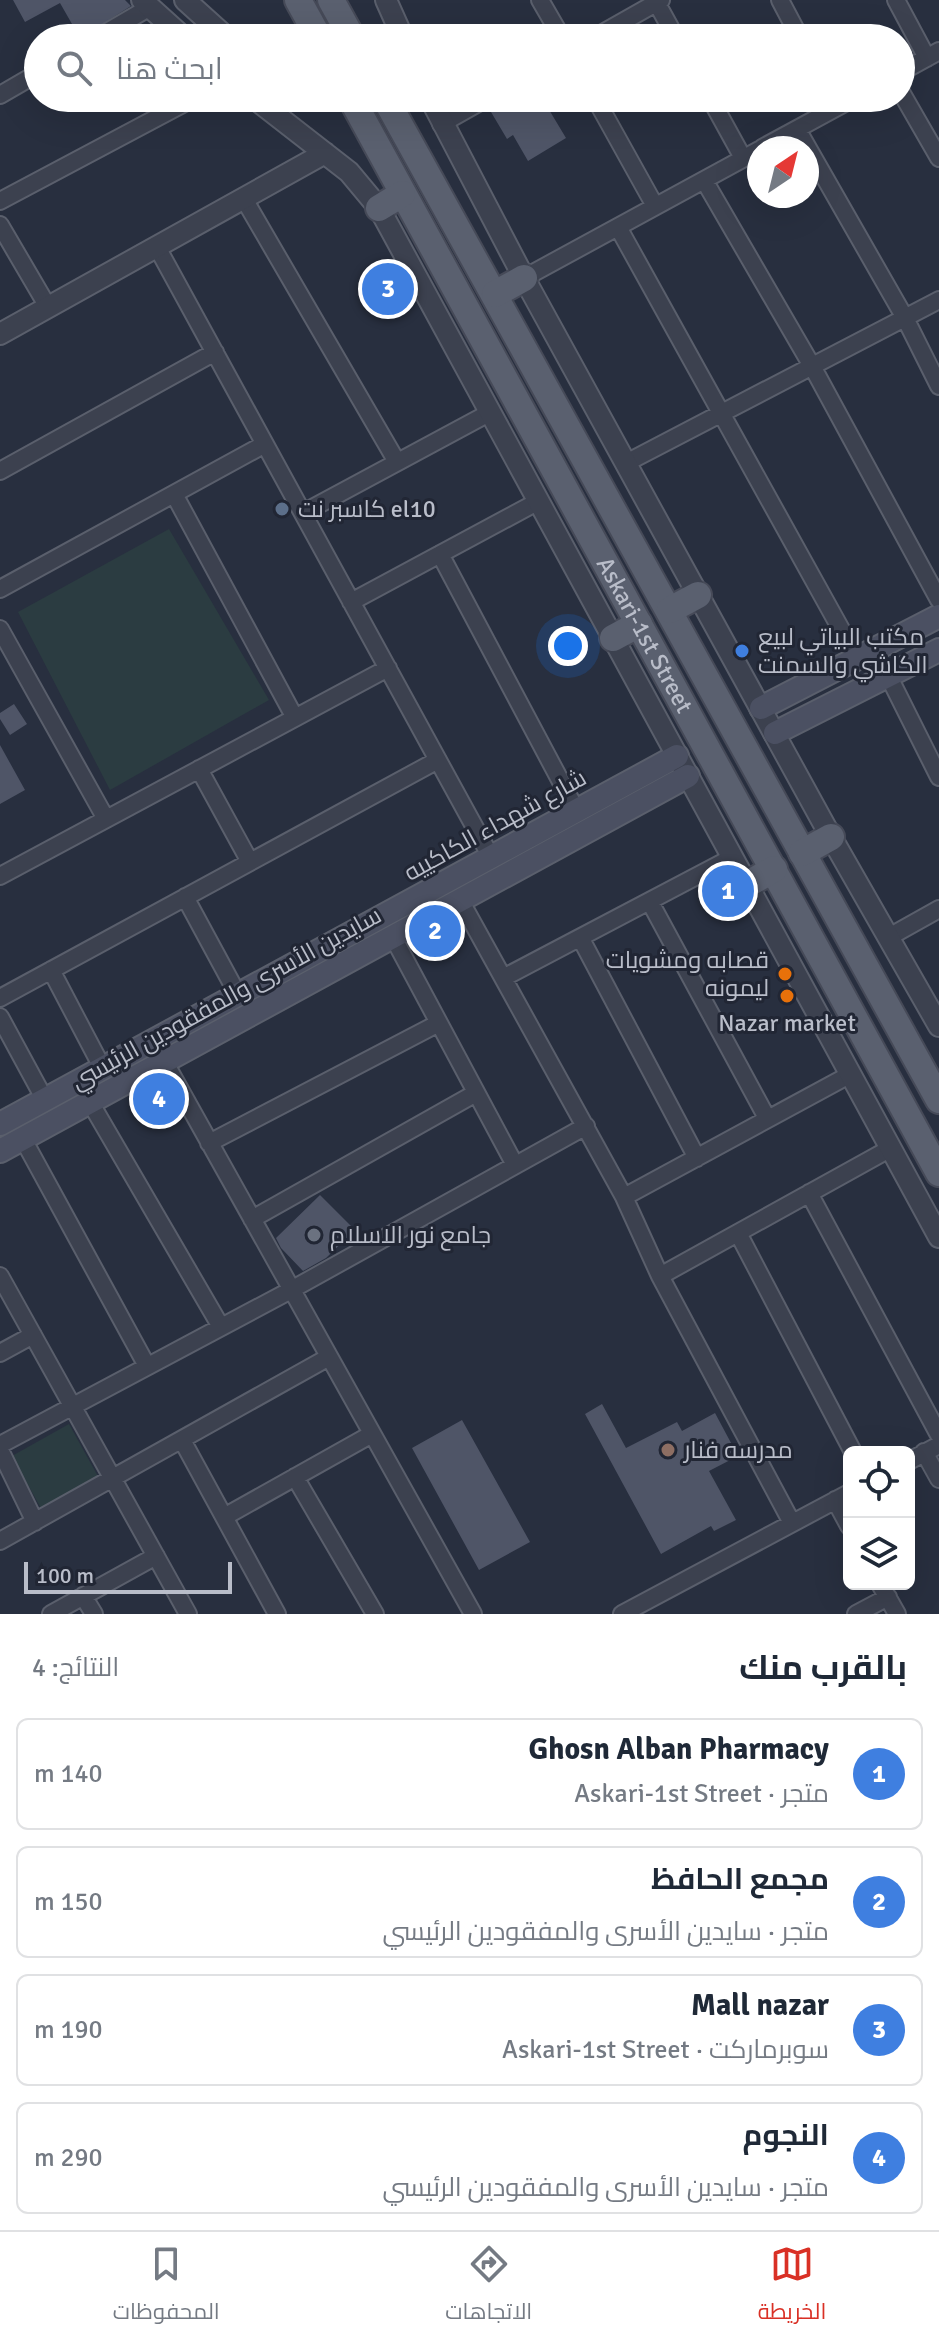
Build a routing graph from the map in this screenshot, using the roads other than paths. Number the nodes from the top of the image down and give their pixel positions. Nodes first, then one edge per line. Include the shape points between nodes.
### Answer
1 (185, 0) edge
2 (298, 0) edge
3 (331, 0) edge
4 (386, 0) edge
5 (540, 0) edge
6 (780, 0) edge
7 (896, 0) edge
8 (658, 1) edge
9 (146, 4) edge
10 (117, 24) edge
11 (168, 24) edge
12 (212, 24) edge
13 (309, 24) edge
14 (344, 24) edge
15 (397, 24) edge
16 (554, 24) edge
17 (618, 24) edge
18 (669, 24) edge
19 (793, 24) edge
20 (912, 24) edge
21 (915, 28) edge
22 (933, 55) edge
23 (915, 65) edge
24 (24, 81) edge
25 (0, 95) edge
26 (168, 112) edge
27 (272, 112) edge
28 (358, 112) edge
29 (393, 112) edge
30 (436, 112) edge
31 (462, 112) edge
32 (603, 112) edge
33 (718, 112) edge
34 (821, 112) edge
35 (913, 112) edge
36 (441, 124) junction
37 (797, 129) junction
38 (784, 136) edge
39 (325, 153) junction
40 (747, 156) edge
41 (743, 158) junction
42 (939, 158) edge
43 (704, 180) junction
44 (402, 194) junction
45 (244, 199) junction
46 (0, 201) edge
47 (655, 206) junction
48 (379, 208) junction
49 (0, 225) edge
50 (618, 227) junction
51 (157, 247) junction
52 (524, 278) junction
53 (495, 294) junction
54 (939, 300) edge
55 (48, 307) junction
56 (905, 318) junction
57 (0, 334) edge
58 (215, 352) junction
59 (812, 366) junction
60 (939, 386) edge
61 (489, 413) junction
62 (720, 413) junction
63 (265, 444) junction
64 (397, 462) junction
65 (626, 463) junction
66 (0, 471) edge
67 (174, 494) junction
68 (537, 502) junction
69 (303, 513) junction
70 (440, 554) junction
71 (0, 589) edge
72 (698, 595) junction
73 (939, 600) edge
74 (351, 602) junction
75 (670, 610) junction
76 (939, 616) edge
77 (639, 624) junction
78 (0, 629) edge
79 (613, 638) junction
80 (939, 650) edge
81 (858, 660) junction
82 (388, 668) junction
83 (836, 671) junction
84 (889, 677) junction
85 (848, 697) junction
86 (761, 708) junction
87 (295, 718) junction
88 (731, 722) junction
89 (775, 733) junction
90 (702, 736) junction
91 (745, 749) junction
92 (677, 756) junction
93 (438, 760) junction
94 (717, 764) junction
95 (199, 769) junction
96 (688, 776) junction
97 (939, 777) edge
98 (576, 810) junction
99 (106, 819) junction
100 (831, 837) junction
101 (802, 853) junction
102 (491, 857) junction
103 (733, 857) junction
104 (250, 862) junction
105 (774, 869) junction
106 (0, 876) edge
107 (748, 884) junction
108 (185, 897) junction
109 (460, 900) junction
110 (650, 902) junction
111 (939, 909) edge
112 (393, 937) junction
113 (889, 937) junction
114 (581, 939) junction
115 (51, 970) junction
116 (505, 977) junction
117 (238, 995) junction
118 (0, 998) edge
119 (0, 1017) edge
120 (439, 1023) junction
121 (939, 1026) edge
122 (164, 1061) junction
123 (103, 1069) junction
124 (851, 1074) junction
125 (476, 1093) junction
126 (45, 1100) junction
127 (939, 1100) edge
128 (90, 1102) junction
129 (767, 1118) junction
130 (0, 1124) edge
131 (586, 1126) junction
132 (23, 1139) junction
133 (209, 1143) junction
134 (891, 1148) junction
135 (0, 1151) edge
136 (697, 1158) junction
137 (515, 1165) junction
138 (939, 1173) edge
139 (809, 1193) junction
140 (624, 1197) junction
141 (252, 1219) junction
142 (738, 1233) junction
143 (939, 1237) edge
144 (0, 1276) edge
145 (660, 1276) junction
146 (291, 1290) junction
147 (221, 1327) junction
148 (33, 1335) junction
149 (0, 1353) edge
150 (329, 1357) junction
151 (147, 1366) junction
152 (71, 1405) junction
153 (372, 1434) junction
154 (939, 1435) edge
155 (182, 1440) junction
156 (850, 1446) edge
157 (0, 1448) edge
158 (932, 1448) edge
159 (295, 1477) junction
160 (113, 1479) junction
161 (939, 1479) edge
162 (842, 1497) edge
163 (224, 1517) junction
164 (847, 1518) edge
165 (35, 1522) junction
166 (792, 1523) junction
167 (0, 1541) edge
168 (156, 1556) junction
169 (884, 1591) edge
170 (83, 1596) junction
171 (51, 1614) edge
172 (94, 1614) edge
173 (188, 1614) edge
174 (277, 1614) edge
175 (375, 1614) edge
176 (473, 1614) edge
177 (622, 1614) edge
178 (856, 1614) edge
179 (897, 1614) edge

1 - 12 street
2 - 13 main road
3 - 14 main road
4 - 15 street
5 - 16 street
6 - 19 street
7 - 20 street
8 - 17 street
8 - 18 street
9 - 10 street
9 - 11 street
21 - 22 street
22 - 23 street
24 - 25 street
26 - 46 street
27 - 39 street
28 - 44 main road, Askari-1st Street
29 - 53 main road, Askari-1st Street
30 - 36 street
31 - 36 street
32 - 47 street
33 - 41 street
34 - 37 street
35 - 42 street
36 - 52 street
37 - 38 street
37 - 56 street
39 - 45 street
39 - 48 street
40 - 41 street
41 - 43 street
43 - 47 street
43 - 59 street
44 - 48 main road
44 - 77 main road, Askari-1st Street
45 - 51 street
45 - 64 street
47 - 50 street
48 - 61 street
49 - 55 street
50 - 52 street
50 - 62 street
51 - 55 street
51 - 58 street
52 - 53 main road
52 - 65 street
53 - 75 main road, Askari-1st Street
54 - 56 street
55 - 57 street
56 - 59 street
56 - 60 street
58 - 63 street
58 - 66 street
59 - 62 street
59 - 73 street
61 - 64 street
61 - 68 street
62 - 65 street
62 - 81 street
63 - 67 street
63 - 69 street
64 - 69 street
65 - 72 street
67 - 71 street
67 - 87 street
68 - 70 street
68 - 79 street
69 - 74 street
70 - 74 street
70 - 98 street
72 - 75 main road
72 - 86 street
74 - 82 street
75 - 88 main road, Askari-1st Street
76 - 81 main road
77 - 79 main road
77 - 90 main road, Askari-1st Street
78 - 99 street
79 - 92 street
80 - 84 main road
81 - 83 main road
82 - 87 street
82 - 93 street
83 - 85 main road
83 - 86 main road
84 - 85 main road
84 - 97 street
85 - 89 main road
86 - 89 street
87 - 95 street
88 - 90 main road
88 - 91 main road, Askari-1st Street
89 - 100 street
90 - 94 main road, Askari-1st Street
91 - 94 main road
91 - 101 main road, Askari-1st Street
92 - 96 street
92 - 98 main road, شارع شهداء الكاكييه
93 - 102 street
93 - 104 street
94 - 105 main road, Askari-1st Street
95 - 99 street
95 - 104 street
96 - 103 street
96 - 109 main road, سايدين الأسرى والمفقودين الرئيسي
98 - 102 main road, شارع شهداء الكاكييه
99 - 106 street
100 - 101 main road
100 - 113 street
101 - 127 main road, Askari-1st Street
102 - 117 main road, شارع شهداء الكاكييه
103 - 107 street
103 - 110 street
104 - 108 street
105 - 107 main road
105 - 138 main road, Askari-1st Street
107 - 124 street
108 - 115 street
108 - 117 street
109 - 112 main road, سايدين الأسرى والمفقودين الرئيسي
109 - 116 street
110 - 114 street
110 - 129 street
111 - 113 street
112 - 120 street
112 - 122 main road, سايدين الأسرى والمفقودين الرئيسي
113 - 121 street
114 - 116 street
114 - 136 street
115 - 118 street
115 - 123 street
116 - 131 street
117 - 123 main road, شارع شهداء الكاكييه
119 - 126 street
120 - 125 street
120 - 133 street
122 - 128 main road, سايدين الأسرى والمفقودين الرئيسي
122 - 133 street
123 - 126 main road, شارع شهداء الكاكييه
124 - 129 street
124 - 134 street
125 - 137 street
125 - 141 street
126 - 130 main road, شارع شهداء الكاكييه
128 - 132 main road, سايدين الأسرى والمفقودين الرئيسي
128 - 147 street
129 - 136 street
131 - 137 street
131 - 140 street
132 - 135 main road, سايدين الأسرى والمفقودين الرئيسي
132 - 151 street
133 - 141 street
134 - 139 street
134 - 143 street
136 - 140 street
137 - 146 street
139 - 142 street
139 - 154 street
140 - 145 street
141 - 146 street
142 - 145 street
142 - 156 street
144 - 148 street
145 - 166 street
146 - 147 street
146 - 150 street
147 - 151 street
148 - 149 street
148 - 152 street
150 - 153 street
150 - 155 street
151 - 152 street
152 - 157 street
152 - 160 street
153 - 159 street
153 - 176 street
155 - 160 street
155 - 163 street
157 - 165 street
158 - 161 street
159 - 163 street
159 - 175 street
160 - 165 street
160 - 168 street
162 - 164 street
162 - 166 street
163 - 174 street
165 - 167 street
166 - 177 street
168 - 170 street
168 - 173 street
169 - 178 street
169 - 179 street
170 - 171 street
170 - 172 street

